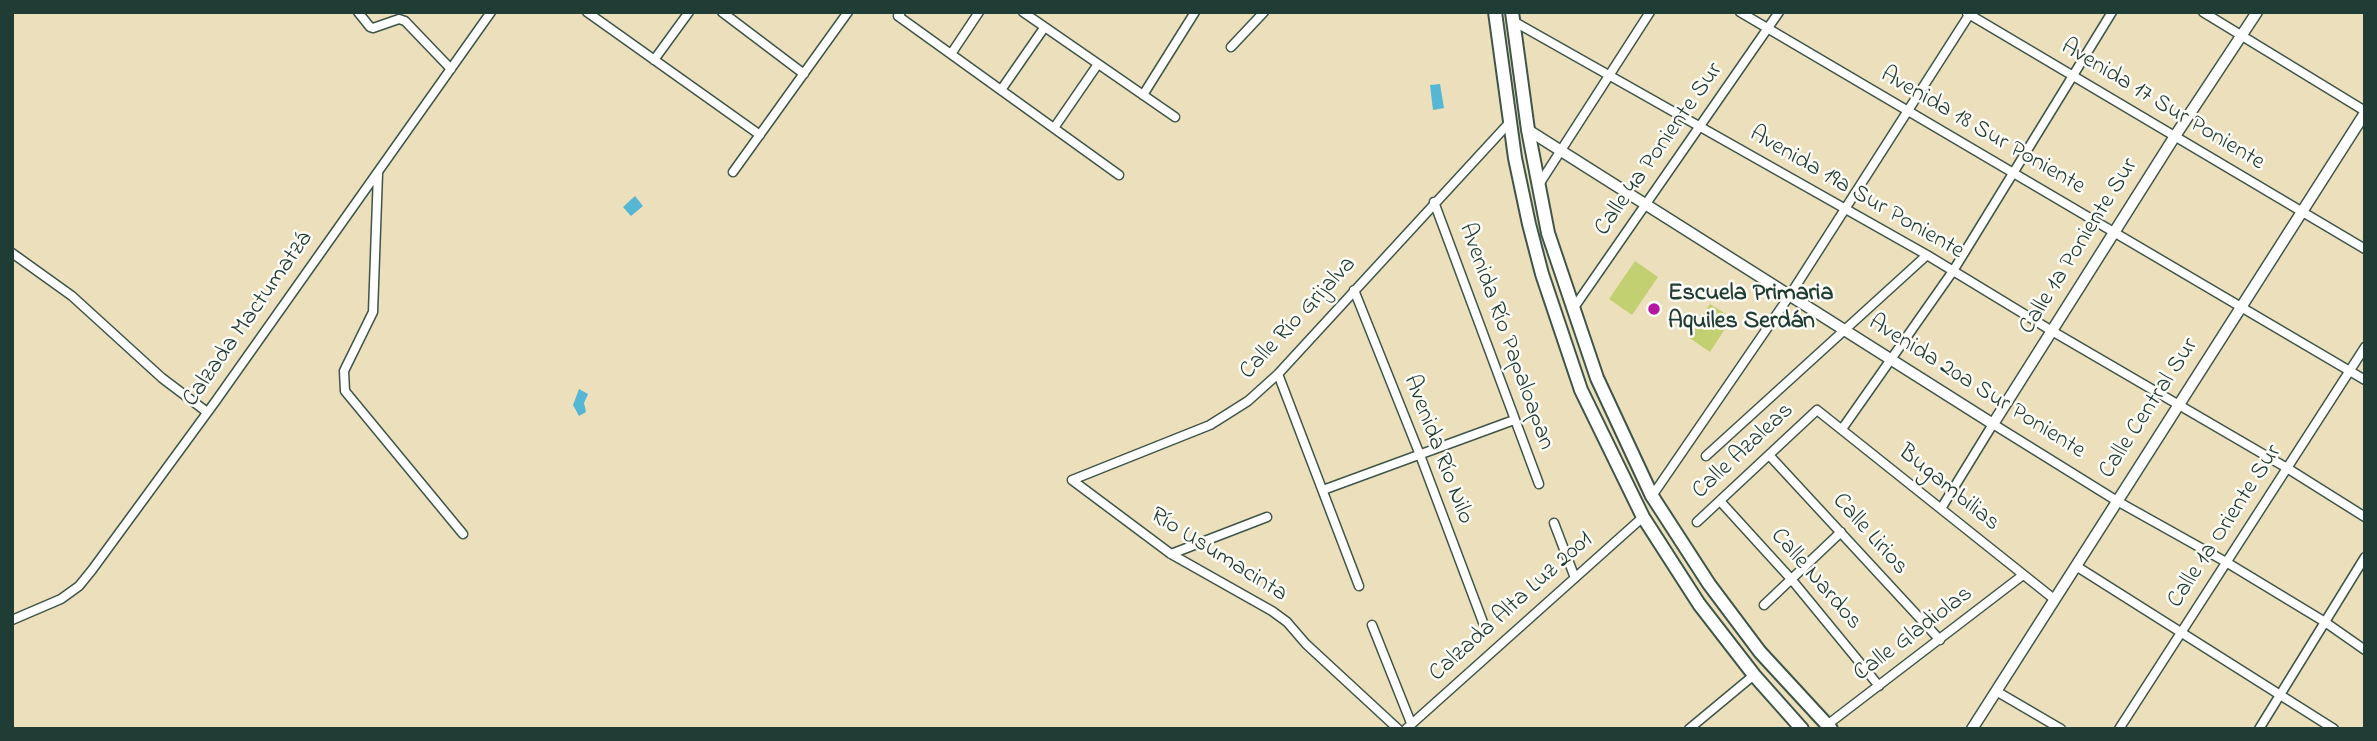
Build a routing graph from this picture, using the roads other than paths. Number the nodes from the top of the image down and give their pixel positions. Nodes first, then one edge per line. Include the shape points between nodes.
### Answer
1 (358, 12) edge
2 (491, 12) edge
3 (587, 12) edge
4 (689, 12) edge
5 (848, 12) edge
6 (901, 12) edge
7 (979, 12) edge
8 (1195, 12) edge
9 (1264, 12) edge
10 (1495, 12) edge
11 (1650, 12) edge
12 (1740, 12) edge
13 (1779, 12) edge
14 (2112, 12) edge
15 (2203, 12) edge
16 (2257, 12) edge
17 (725, 13) edge
18 (1024, 13) edge
19 (1969, 13) edge
20 (1513, 17) edge
21 (1044, 28) junction
22 (1768, 29) junction
23 (2242, 36) junction
24 (1231, 47) dead end
25 (951, 54) junction
26 (654, 60) junction
27 (1098, 64) junction
28 (451, 69) junction
29 (804, 74) junction
30 (1610, 75) junction
31 (2072, 75) junction
32 (1001, 90) junction
33 (1143, 95) junction
34 (1908, 111) junction
35 (2365, 112) edge
36 (1175, 117) dead end
37 (1510, 122) junction
38 (1700, 127) junction
39 (1054, 128) junction
40 (1528, 130) junction
41 (760, 135) junction
42 (2175, 136) junction
43 (1561, 151) junction
44 (733, 172) dead end
45 (378, 173) junction
46 (2015, 173) junction
47 (1119, 175) dead end
48 (1538, 187) junction
49 (1434, 202) junction
50 (1646, 204) junction
51 (1844, 210) junction
52 (2302, 211) junction
53 (2115, 232) junction
54 (2365, 249) edge
55 (12, 253) edge
56 (1927, 255) junction
57 (1953, 271) junction
58 (1354, 290) junction
59 (1790, 295) junction
60 (2241, 306) junction
61 (1573, 309) junction
62 (1846, 331) junction
63 (2052, 331) junction
64 (2365, 347) edge
65 (1891, 360) junction
66 (2350, 370) junction
67 (1278, 374) junction
68 (2365, 380) edge
69 (2178, 405) junction
70 (1817, 410) joint
71 (207, 412) junction
72 (1514, 419) junction
73 (1993, 424) junction
74 (1842, 429) junction
75 (1420, 455) junction
76 (1769, 455) junction
77 (1706, 456) dead end
78 (2287, 468) junction
79 (1072, 480) joint
80 (1539, 484) dead end
81 (1323, 490) junction
82 (1652, 496) junction
83 (1720, 501) junction
84 (2117, 501) junction
85 (1942, 508) junction
86 (1267, 517) dead end
87 (1643, 517) junction
88 (2365, 517) edge
89 (1698, 522) dead end
90 (1554, 523) dead end
91 (1841, 532) junction
92 (463, 534) dead end
93 (1171, 554) junction
94 (2365, 558) edge
95 (2226, 562) junction
96 (2076, 566) junction
97 (2023, 575) junction
98 (1575, 578) junction
99 (1792, 580) junction
100 (1359, 586) dead end
101 (2054, 599) junction
102 (1764, 605) dead end
103 (12, 620) edge
104 (2325, 622) junction
105 (1372, 625) dead end
106 (1484, 625) dead end
107 (2181, 632) junction
108 (1940, 640) junction
109 (2365, 650) edge
110 (1754, 675) junction
111 (1880, 686) junction
112 (1996, 691) junction
113 (2279, 694) junction
114 (1409, 726) edge
115 (1829, 727) edge
116 (1398, 729) edge
117 (1689, 729) edge
118 (1802, 729) edge
119 (1972, 729) edge
120 (2062, 729) edge
121 (2119, 729) edge
122 (2259, 729) edge
123 (2334, 729) edge

1 - 28 street via 373,28 405,20
2 - 28 street, Calzada Mactumatzá
3 - 26 street
4 - 26 street
5 - 29 street
6 - 25 street via 898,16
7 - 25 street
8 - 33 street
9 - 24 street
10 - 37 main road
11 - 30 street
12 - 22 street, Avenida 18 Sur Poniente
13 - 22 street, Calle 4a Poniente Sur
14 - 31 street
15 - 23 street
16 - 23 street, Calle 1a Poniente Sur
17 - 29 street
18 - 21 street
19 - 31 street, Avenida 17 Sur Poniente
19 - 34 street
20 - 30 street, Avenida 19a Sur Poniente
20 - 40 main road
21 - 27 street
21 - 32 street
22 - 34 street, Avenida 18 Sur Poniente
22 - 38 street, Calle 4a Poniente Sur
23 - 35 street
23 - 42 street, Calle 1a Poniente Sur
25 - 32 street
26 - 41 street
27 - 33 street
27 - 39 street
28 - 45 street, Calzada Mactumatzá
29 - 41 street
30 - 38 street, Avenida 19a Sur Poniente
30 - 43 street
31 - 42 street, Avenida 17 Sur Poniente
31 - 46 street
32 - 39 street
33 - 36 street
34 - 46 street, Avenida 18 Sur Poniente
34 - 51 street
35 - 52 street, Calle Central Sur
37 - 49 street, Calle Río Grijalva
37 - 87 main road via 1546,287 1581,390
38 - 50 street, Calle 4a Poniente Sur
38 - 51 street, Avenida 19a Sur Poniente
39 - 47 street
40 - 43 street, Avenida 20a Sur Poniente
40 - 48 main road
41 - 44 street
42 - 52 street, Avenida 17 Sur Poniente
42 - 53 street, Calle 1a Poniente Sur
43 - 48 street
43 - 50 street, Avenida 20a Sur Poniente
45 - 71 street, Calzada Mactumatzá
45 - 92 street via 373,312 344,371 345,391
46 - 53 street, Avenida 18 Sur Poniente
46 - 57 street
48 - 61 main road
49 - 58 street, Calle Río Grijalva
49 - 72 street, Avenida Río Papaloapan
50 - 59 street, Avenida 20a Sur Poniente
50 - 61 street, Calle 4a Poniente Sur
51 - 56 street, Avenida 19a Sur Poniente
51 - 59 street
52 - 54 street, Avenida 17 Sur Poniente
52 - 60 street, Calle Central Sur
53 - 60 street, Avenida 18 Sur Poniente
53 - 63 street, Calle 1a Poniente Sur
55 - 71 street via 72,296 162,378
56 - 57 street, Avenida 19a Sur Poniente
56 - 62 street
57 - 63 street, Avenida 19a Sur Poniente
57 - 65 street
58 - 67 street, Calle Río Grijalva
58 - 75 street, Avenida Río Nilo
59 - 62 street, Avenida 20a Sur Poniente
59 - 82 street
60 - 66 street, Avenida 18 Sur Poniente
60 - 69 street, Calle Central Sur
61 - 82 main road via 1597,378
62 - 65 street, Avenida 20a Sur Poniente
62 - 77 street
63 - 69 street, Avenida 19a Sur Poniente
63 - 73 street, Calle 1a Poniente Sur
64 - 66 street, Calle 1a Oriente Sur
65 - 73 street, Avenida 20a Sur Poniente
65 - 74 street
66 - 68 street, Avenida 18 Sur Poniente
66 - 78 street, Calle 1a Oriente Sur
67 - 79 street, Calle Río Grijalva via 1248,401 1210,425
67 - 81 street
69 - 78 street, Avenida 19a Sur Poniente
69 - 84 street, Calle Central Sur
70 - 74 street, Bugambilias
70 - 76 street, Calle Azaleas
71 - 103 street, Calzada Mactumatzá via 79,586
72 - 75 street
72 - 80 street, Avenida Río Papaloapan
73 - 84 street, Avenida 20a Sur Poniente
73 - 85 street, Calle 1a Poniente Sur
74 - 85 street, Bugambilias
75 - 81 street
75 - 106 street, Avenida Río Nilo
76 - 83 street, Calle Azaleas
76 - 91 street, Calle Lirios
78 - 88 street, Avenida 19a Sur Poniente
78 - 95 street, Calle 1a Oriente Sur
79 - 93 street, Río Usumacinta
81 - 100 street
82 - 115 main road via 1760,652
83 - 89 street, Calle Azaleas
83 - 99 street, Calle Nardos
84 - 95 street, Avenida 20a Sur Poniente
84 - 96 street, Calle Central Sur
85 - 97 street, Bugambilias
86 - 93 street
87 - 98 street, Calzada Alta Luz 2001
87 - 110 main road via 1699,604
90 - 98 street
91 - 99 street
91 - 108 street, Calle Lirios
93 - 116 street, Río Usumacinta via 1287,622
94 - 104 street
95 - 104 street, Avenida 20a Sur Poniente
95 - 107 street, Calle 1a Oriente Sur
96 - 101 street, Calle Central Sur
96 - 107 street
97 - 101 street, Bugambilias
97 - 108 street, Calle Gladiolas
98 - 114 street, Calzada Alta Luz 2001
99 - 102 street
99 - 111 street, Calle Nardos
101 - 112 street, Calle Central Sur
104 - 109 street, Avenida 20a Sur Poniente
104 - 113 street
105 - 114 street
107 - 113 street
107 - 121 street, Calle 1a Oriente Sur
108 - 111 street, Calle Gladiolas
110 - 117 street
110 - 118 main road
111 - 115 street, Calle Gladiolas
112 - 119 street, Calle Central Sur
112 - 120 street
113 - 122 street
113 - 123 street

